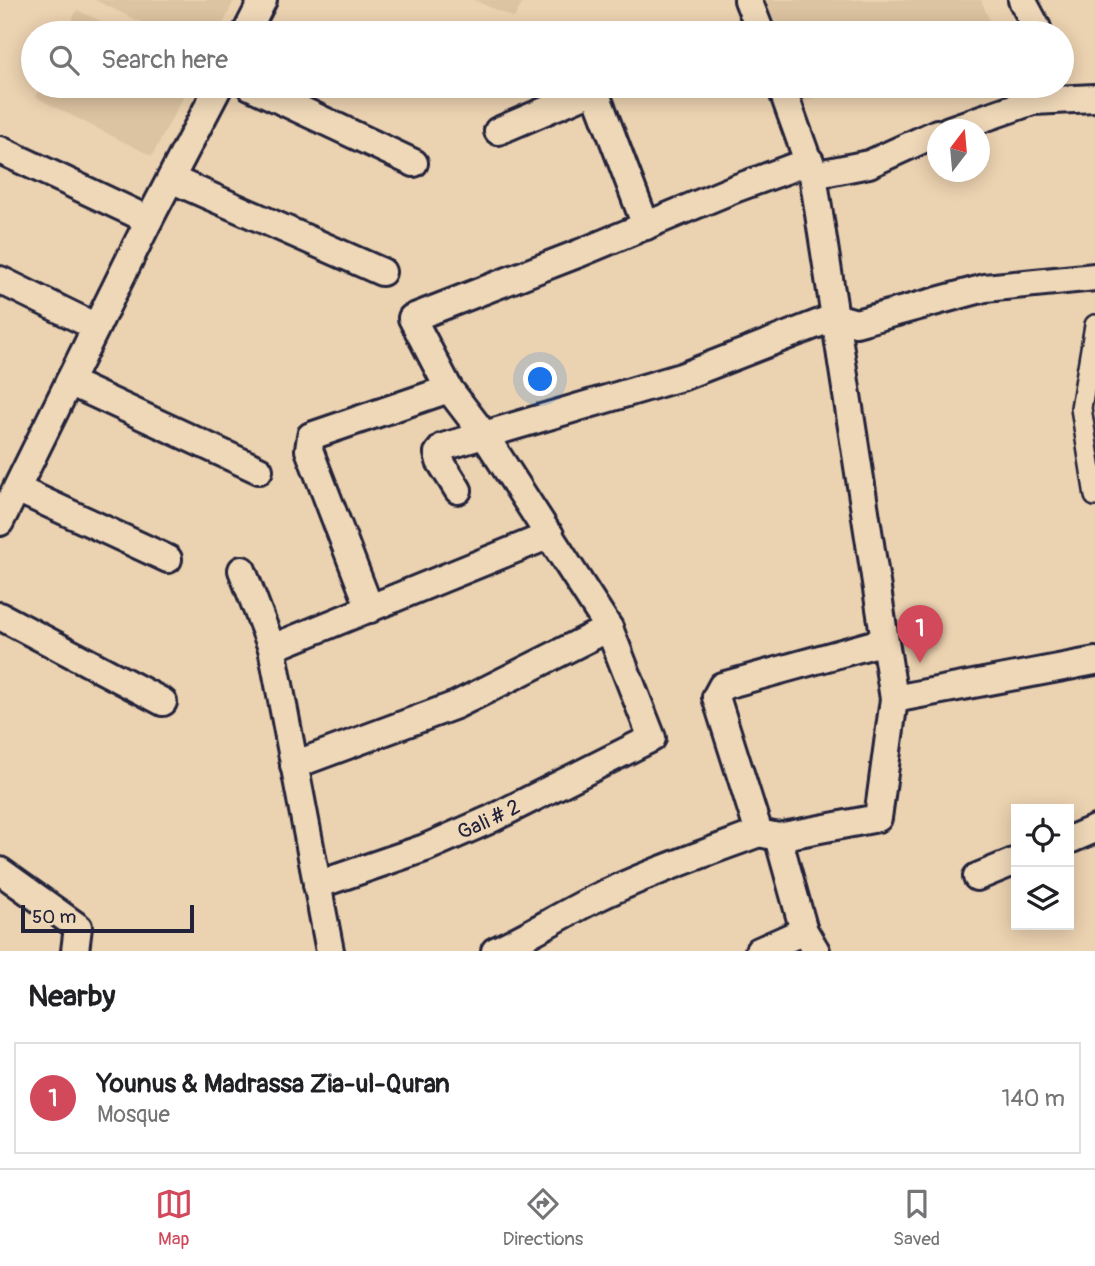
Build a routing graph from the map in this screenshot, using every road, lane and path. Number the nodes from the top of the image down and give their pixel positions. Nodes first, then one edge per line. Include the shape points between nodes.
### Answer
1 (263, 0) edge
2 (748, 0) edge
3 (1022, 0) edge
4 (252, 21) edge
5 (756, 21) edge
6 (1033, 21) edge
7 (213, 98) edge
8 (276, 98) edge
9 (571, 98) edge
10 (597, 98) edge
11 (785, 98) edge
12 (1095, 98) edge
13 (981, 119) edge
14 (498, 131) dead end
15 (927, 138) edge
16 (0, 150) edge
17 (414, 163) dead end
18 (811, 168) junction
19 (171, 179) junction
20 (149, 220) junction
21 (646, 226) junction
22 (382, 272) dead end
23 (1095, 277) edge
24 (0, 280) edge
25 (835, 317) junction
26 (1095, 325) edge
27 (96, 327) junction
28 (69, 382) junction
29 (449, 389) junction
30 (485, 436) junction
31 (259, 470) dead end
32 (17, 489) junction
33 (458, 490) dead end
34 (1095, 496) edge
35 (0, 522) edge
36 (550, 535) junction
37 (168, 559) dead end
38 (242, 570) dead end
39 (370, 609) junction
40 (0, 616) edge
41 (609, 628) junction
42 (885, 641) junction
43 (272, 648) junction
44 (1095, 661) edge
45 (894, 699) junction
46 (163, 702) dead end
47 (294, 765) junction
48 (1095, 829) edge
49 (769, 835) junction
50 (1074, 838) edge
51 (1011, 863) edge
52 (0, 871) edge
53 (977, 877) dead end
54 (317, 885) junction
55 (810, 941) edge
56 (75, 951) edge
57 (330, 951) edge
58 (495, 951) edge
59 (759, 951) edge

1 - 4 street
2 - 5 street
3 - 6 street
7 - 19 street
8 - 17 street
9 - 14 street
10 - 21 street
11 - 18 street
12 - 13 street via 1033,101
15 - 18 street via 869,164
16 - 20 street
18 - 21 street via 734,188
18 - 25 street
19 - 20 street
19 - 22 street
20 - 27 street
21 - 29 street via 412,318
23 - 25 street via 985,288 856,323
24 - 27 street
25 - 30 street via 681,377
25 - 42 street
26 - 34 street via 1081,408
27 - 28 street
28 - 31 street
28 - 32 street
29 - 30 street
29 - 39 street via 311,436 309,450
30 - 33 street via 443,447 438,453
30 - 36 street
32 - 35 street
32 - 37 street
36 - 39 street
36 - 41 street
38 - 43 street
39 - 43 street
40 - 46 street
41 - 47 street via 456,705
41 - 54 street, Gali # 2 via 652,738 489,820 425,848
42 - 45 street
42 - 49 street via 722,686 718,691 716,697
43 - 47 street
44 - 45 street
45 - 49 street via 878,818
47 - 54 street
48 - 50 street
49 - 55 street
49 - 58 street via 675,864 590,901
51 - 53 street
52 - 56 street via 78,927
54 - 57 street
55 - 59 street

